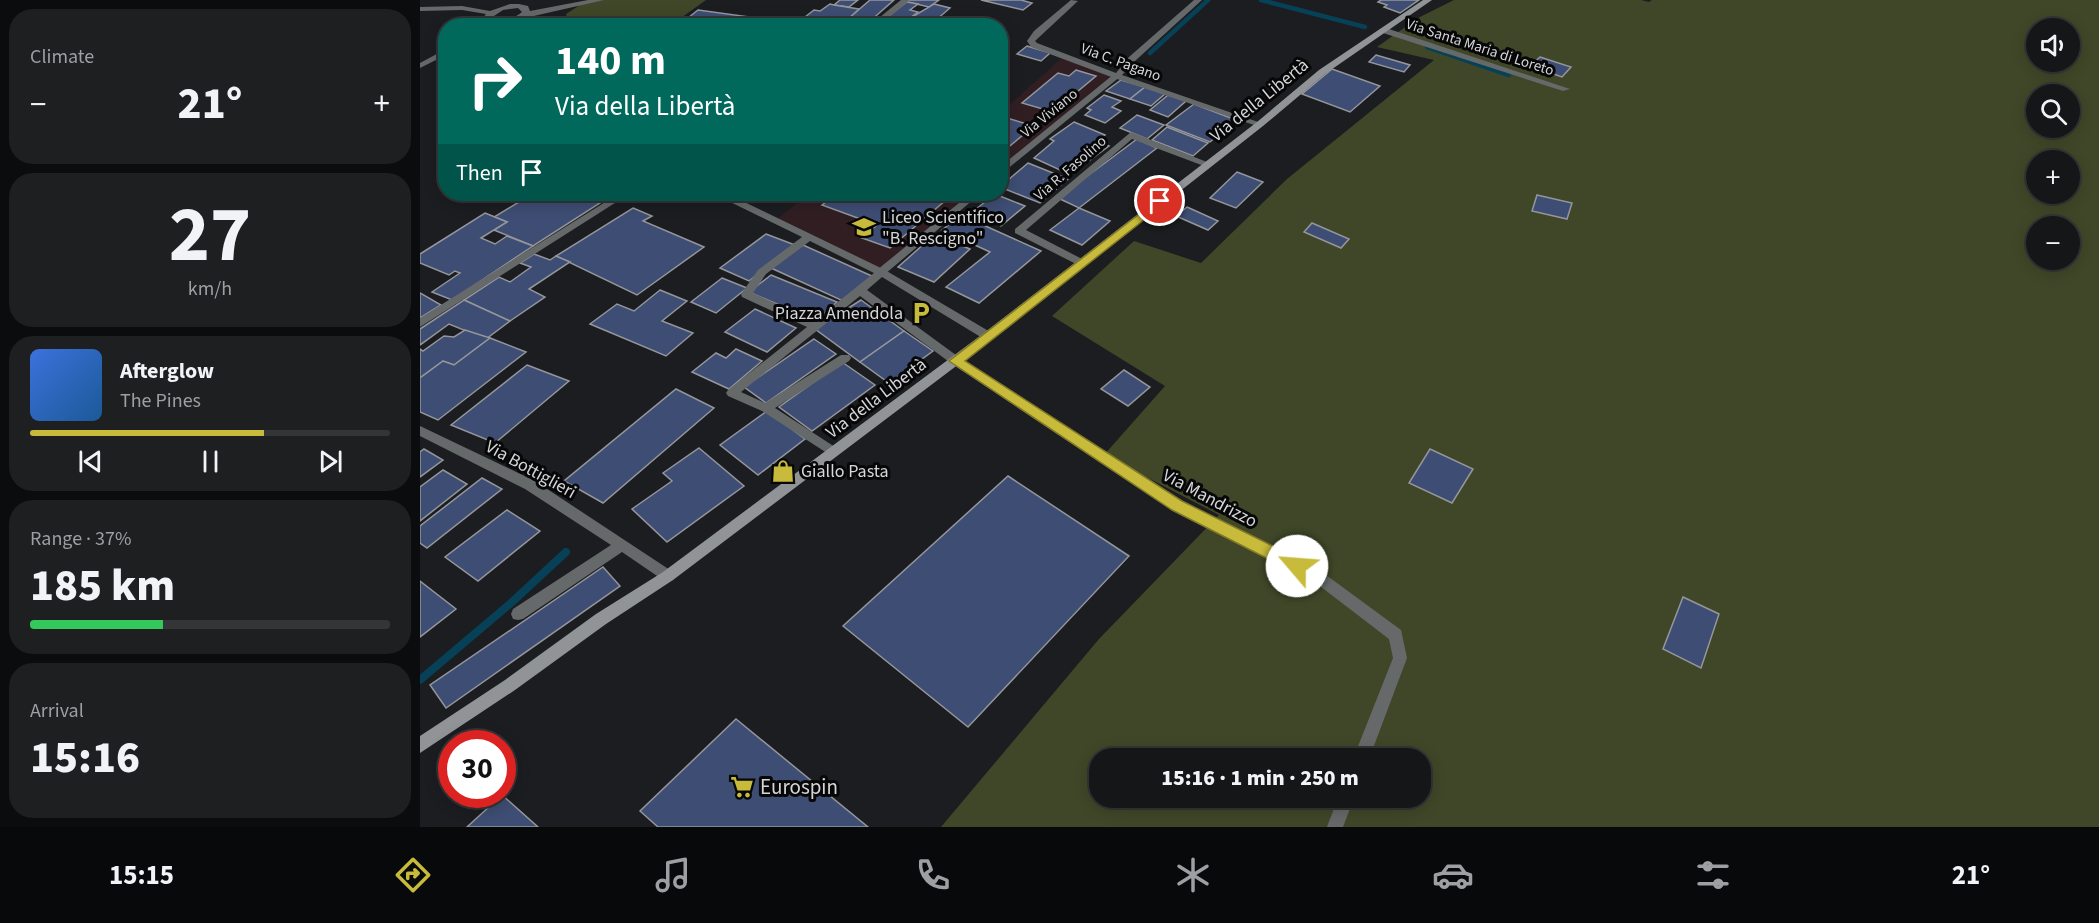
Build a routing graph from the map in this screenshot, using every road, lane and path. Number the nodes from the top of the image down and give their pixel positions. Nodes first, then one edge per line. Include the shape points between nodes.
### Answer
1 (511, 0) edge
2 (600, 0) edge
3 (906, 0) edge
4 (1198, 0) edge
5 (1428, 0) edge
6 (1074, 1) edge
7 (580, 5) junction
8 (420, 9) edge
9 (521, 9) edge
10 (493, 18) edge
11 (539, 18) edge
12 (566, 18) edge
13 (883, 18) edge
14 (1386, 31) junction
15 (438, 56) edge
16 (420, 66) edge
17 (1117, 76) junction
18 (1566, 89) dead end
19 (1260, 124) junction
20 (1207, 164) junction
21 (1008, 165) edge
22 (613, 201) edge
23 (736, 201) edge
24 (967, 201) edge
25 (810, 236) junction
26 (1082, 263) junction
27 (881, 272) junction
28 (860, 290) junction
29 (420, 323) edge
30 (816, 326) junction
31 (988, 336) junction
32 (845, 358) dead end
33 (956, 361) junction
34 (766, 408) junction
35 (420, 431) edge
36 (834, 452) junction
37 (622, 545) junction
38 (668, 576) junction
39 (518, 614) dead end
40 (420, 745) edge
41 (1365, 748) edge
42 (1342, 808) edge
43 (1335, 827) edge

1 - 10 street
2 - 7 street
3 - 13 street
4 - 17 street, Via Viviano
5 - 14 main road, Via della Libertà
6 - 17 street, Via C. Pagano via 1031,41
7 - 9 street
7 - 12 street via 566,14
8 - 10 street via 462,8
9 - 10 street
9 - 11 street
14 - 18 street, Via Santa Maria di Loreto
14 - 19 main road, Via della Libertà via 1322,72
15 - 16 street
17 - 19 street, Via C. Pagano
17 - 21 street, Via Viviano
19 - 20 main road, Via della Libertà
20 - 26 main road, Via della Libertà
20 - 26 street, Via R. Fasolino via 1131,135 1019,231
22 - 29 street
23 - 25 street
24 - 27 street
25 - 27 street
25 - 30 street via 762,272 746,294
26 - 31 main road, Via della Libertà
27 - 28 street
27 - 31 street
28 - 30 street
28 - 33 street
30 - 34 street via 732,393
31 - 33 main road, Via della Libertà
32 - 34 street
33 - 36 main road, Via della Libertà
33 - 41 street, Via Mandrizzo via 1177,506 1317,576 1396,635 1400,658
34 - 36 street
35 - 37 street, Via Bottiglieri via 530,485
36 - 38 main road, Via della Libertà
37 - 38 street, Via Bottiglieri
37 - 39 street
38 - 40 main road, Via della Libertà
42 - 43 street

